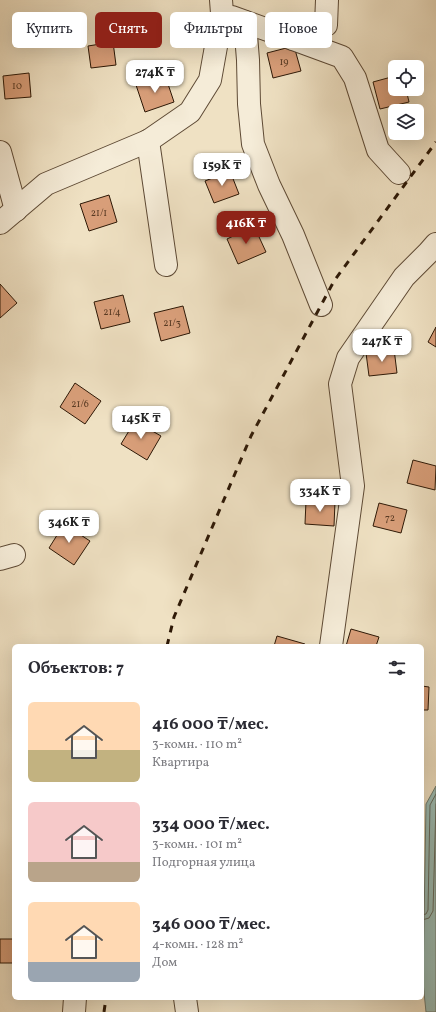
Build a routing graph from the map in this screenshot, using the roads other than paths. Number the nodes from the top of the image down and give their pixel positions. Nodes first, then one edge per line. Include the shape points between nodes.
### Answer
1 (327, 0) edge
2 (221, 6) edge
3 (230, 12) edge
4 (327, 12) edge
5 (247, 48) edge
6 (318, 48) edge
7 (148, 141) junction
8 (0, 152) edge
9 (399, 173) dead end
10 (8, 217) edge
11 (436, 244) edge
12 (166, 265) dead end
13 (321, 305) dead end
14 (331, 644) edge
15 (75, 1000) edge
16 (185, 1000) edge
17 (74, 1012) edge
18 (187, 1012) edge

1 - 4 street
2 - 3 street
2 - 7 street via 210,80 190,112
5 - 13 street via 253,144
6 - 9 street via 342,57 355,78 378,150
7 - 10 street via 46,184
7 - 12 street
8 - 10 street
11 - 14 street via 404,277 348,358 340,384 353,486
15 - 17 street
16 - 18 street

